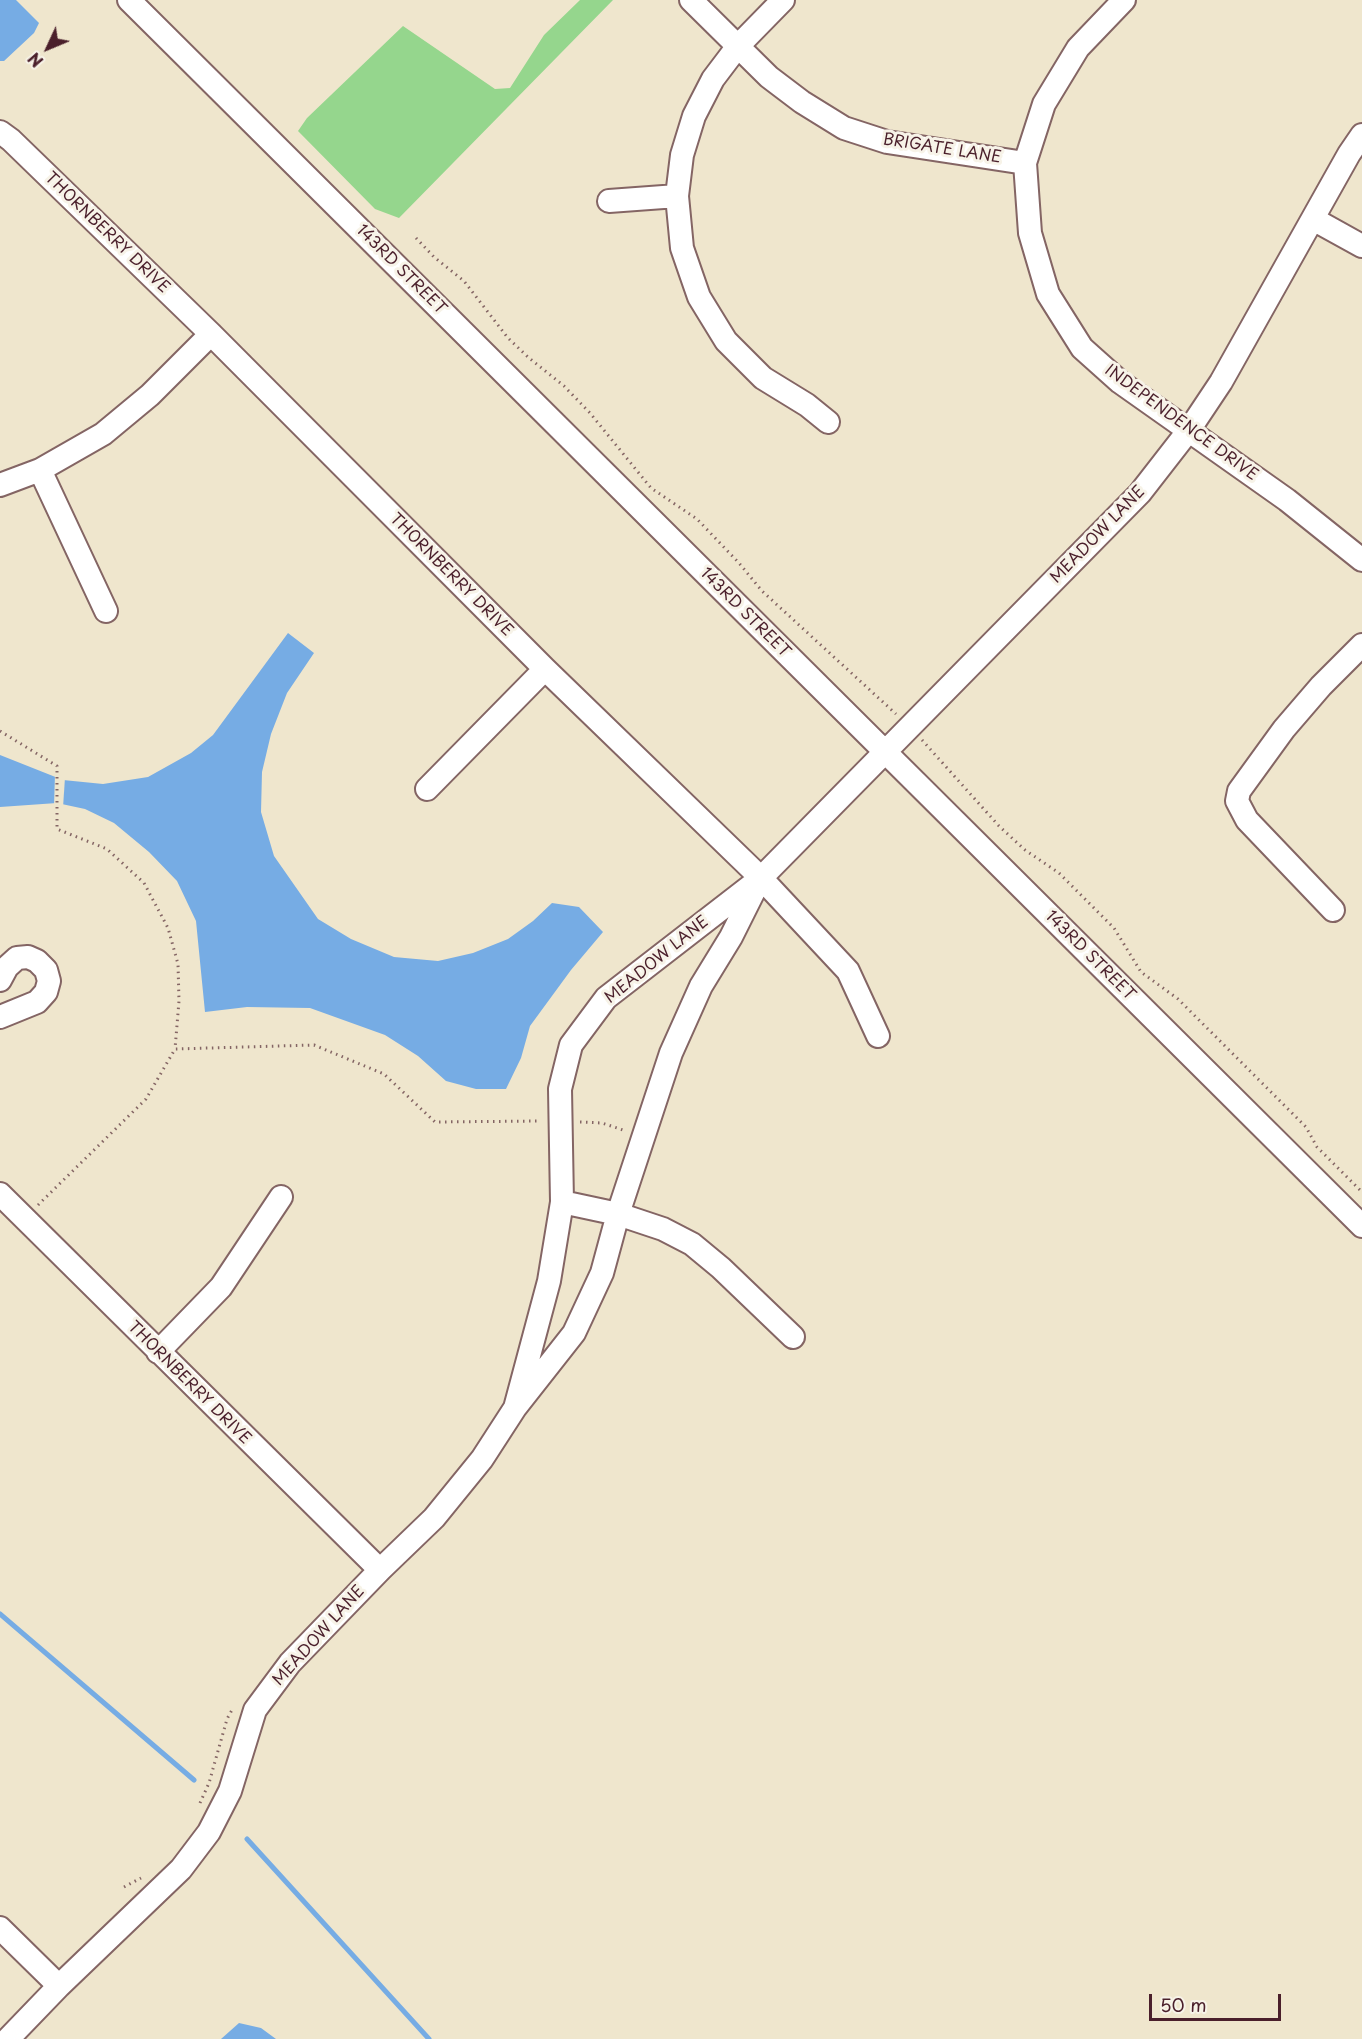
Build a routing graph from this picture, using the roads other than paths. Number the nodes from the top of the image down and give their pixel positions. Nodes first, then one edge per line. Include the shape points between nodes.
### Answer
1 (129, 0) edge
2 (691, 0) edge
3 (783, 0) edge
4 (1124, 0) edge
5 (738, 46) junction
6 (0, 132) edge
7 (1362, 135) edge
8 (1025, 163) junction
9 (677, 196) junction
10 (609, 201) dead end
11 (1313, 219) junction
12 (1362, 246) edge
13 (211, 334) junction
14 (828, 422) dead end
15 (1189, 430) junction
16 (40, 470) junction
17 (0, 485) edge
18 (1362, 560) edge
19 (106, 610) dead end
20 (1362, 645) edge
21 (545, 669) junction
22 (884, 752) junction
23 (427, 789) dead end
24 (761, 878) junction
25 (1334, 910) dead end
26 (0, 980) edge
27 (0, 1017) edge
28 (878, 1036) dead end
29 (0, 1194) edge
30 (281, 1197) dead end
31 (562, 1202) junction
32 (618, 1214) junction
33 (1362, 1226) edge
34 (793, 1337) dead end
35 (158, 1352) junction
36 (515, 1408) junction
37 (380, 1570) junction
38 (0, 1928) edge
39 (59, 1986) junction
40 (8, 2039) edge

1 - 22 street, 143RD STREET
2 - 5 street, BRIGATE LANE
3 - 5 street
4 - 8 street, INDEPENDENCE DRIVE via 1078,48 1044,104
5 - 8 street, BRIGATE LANE via 769,77 844,128 887,142
5 - 9 street via 713,79 694,116 682,155
6 - 13 street, THORNBERRY DRIVE
7 - 11 street, MEADOW LANE
8 - 15 street, INDEPENDENCE DRIVE via 1030,233 1048,294 1082,348 1120,382
9 - 10 street
9 - 14 street via 682,248 699,297 726,341 763,378
11 - 12 street
11 - 15 street, MEADOW LANE via 1221,382
13 - 16 street via 150,395 103,434
13 - 21 street, THORNBERRY DRIVE
15 - 18 street, INDEPENDENCE DRIVE
15 - 22 street, MEADOW LANE via 1140,493
16 - 17 street
16 - 19 street
20 - 25 street via 1284,729 1239,791 1237,801 1246,820
21 - 23 street
21 - 24 street, THORNBERRY DRIVE
22 - 24 street, MEADOW LANE
22 - 33 street, 143RD STREET
24 - 28 street, THORNBERRY DRIVE via 848,971
24 - 31 street, MEADOW LANE via 606,998 571,1045 560,1089
24 - 32 street, MEADOW LANE via 701,986 671,1053
26 - 27 street via 17,958 28,957 46,970 49,981 37,1002
29 - 35 street, THORNBERRY DRIVE
30 - 35 street via 221,1287
31 - 32 street
31 - 36 street, MEADOW LANE via 549,1281
32 - 34 street via 663,1229 692,1244
32 - 36 street, MEADOW LANE via 602,1273 574,1333
35 - 37 street, THORNBERRY DRIVE
36 - 37 street, MEADOW LANE via 482,1460 434,1518
37 - 39 street, MEADOW LANE via 290,1663 255,1710 230,1791 209,1832 181,1869
38 - 39 street
39 - 40 street, MEADOW LANE

